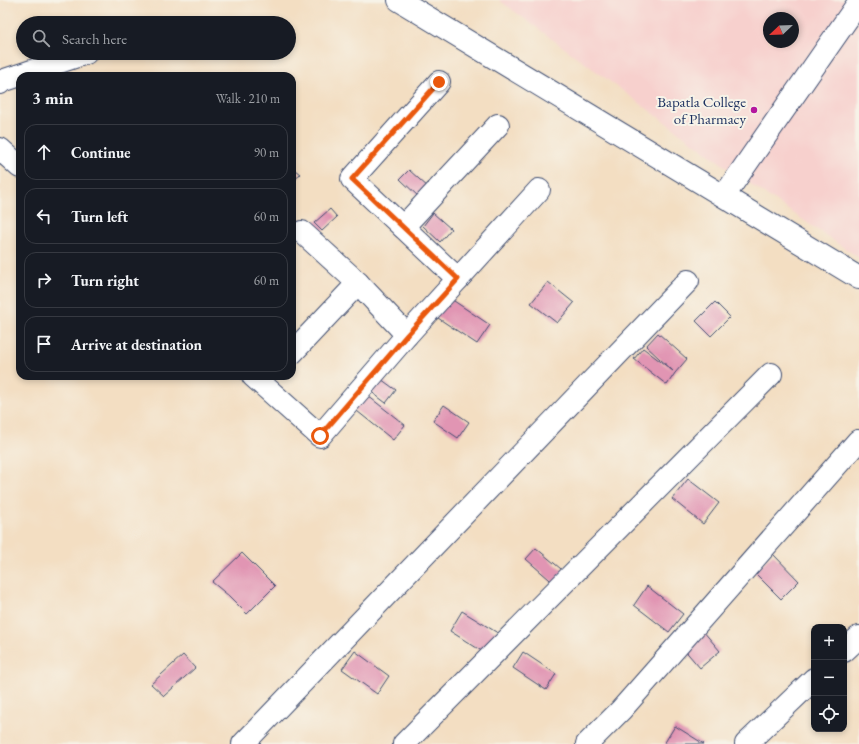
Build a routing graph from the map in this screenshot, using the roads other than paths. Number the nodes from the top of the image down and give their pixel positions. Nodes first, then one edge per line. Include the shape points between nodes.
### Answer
1 (399, 0) edge
2 (859, 2) edge
3 (65, 60) edge
4 (29, 72) edge
5 (16, 76) edge
6 (439, 82) dead end
7 (0, 83) edge
8 (498, 125) dead end
9 (0, 149) edge
10 (16, 163) edge
11 (539, 190) dead end
12 (724, 196) junction
13 (404, 227) junction
14 (296, 231) edge
15 (859, 278) edge
16 (458, 279) junction
17 (688, 281) dead end
18 (358, 283) junction
19 (407, 335) junction
20 (296, 349) edge
21 (771, 374) dead end
22 (263, 380) edge
23 (858, 441) edge
24 (859, 637) edge
25 (847, 648) edge
26 (811, 682) edge
27 (242, 744) edge
28 (404, 744) edge
29 (587, 744) edge
30 (746, 744) edge

1 - 12 street
2 - 12 street
3 - 4 street
5 - 7 street
6 - 13 street via 352,179
8 - 13 street
9 - 10 street
11 - 16 street
12 - 15 street
13 - 16 street
14 - 18 street
16 - 19 street
17 - 27 street
18 - 19 street
18 - 20 street
19 - 22 street via 320,436
21 - 28 street
23 - 29 street via 621,710
24 - 25 street
26 - 30 street

